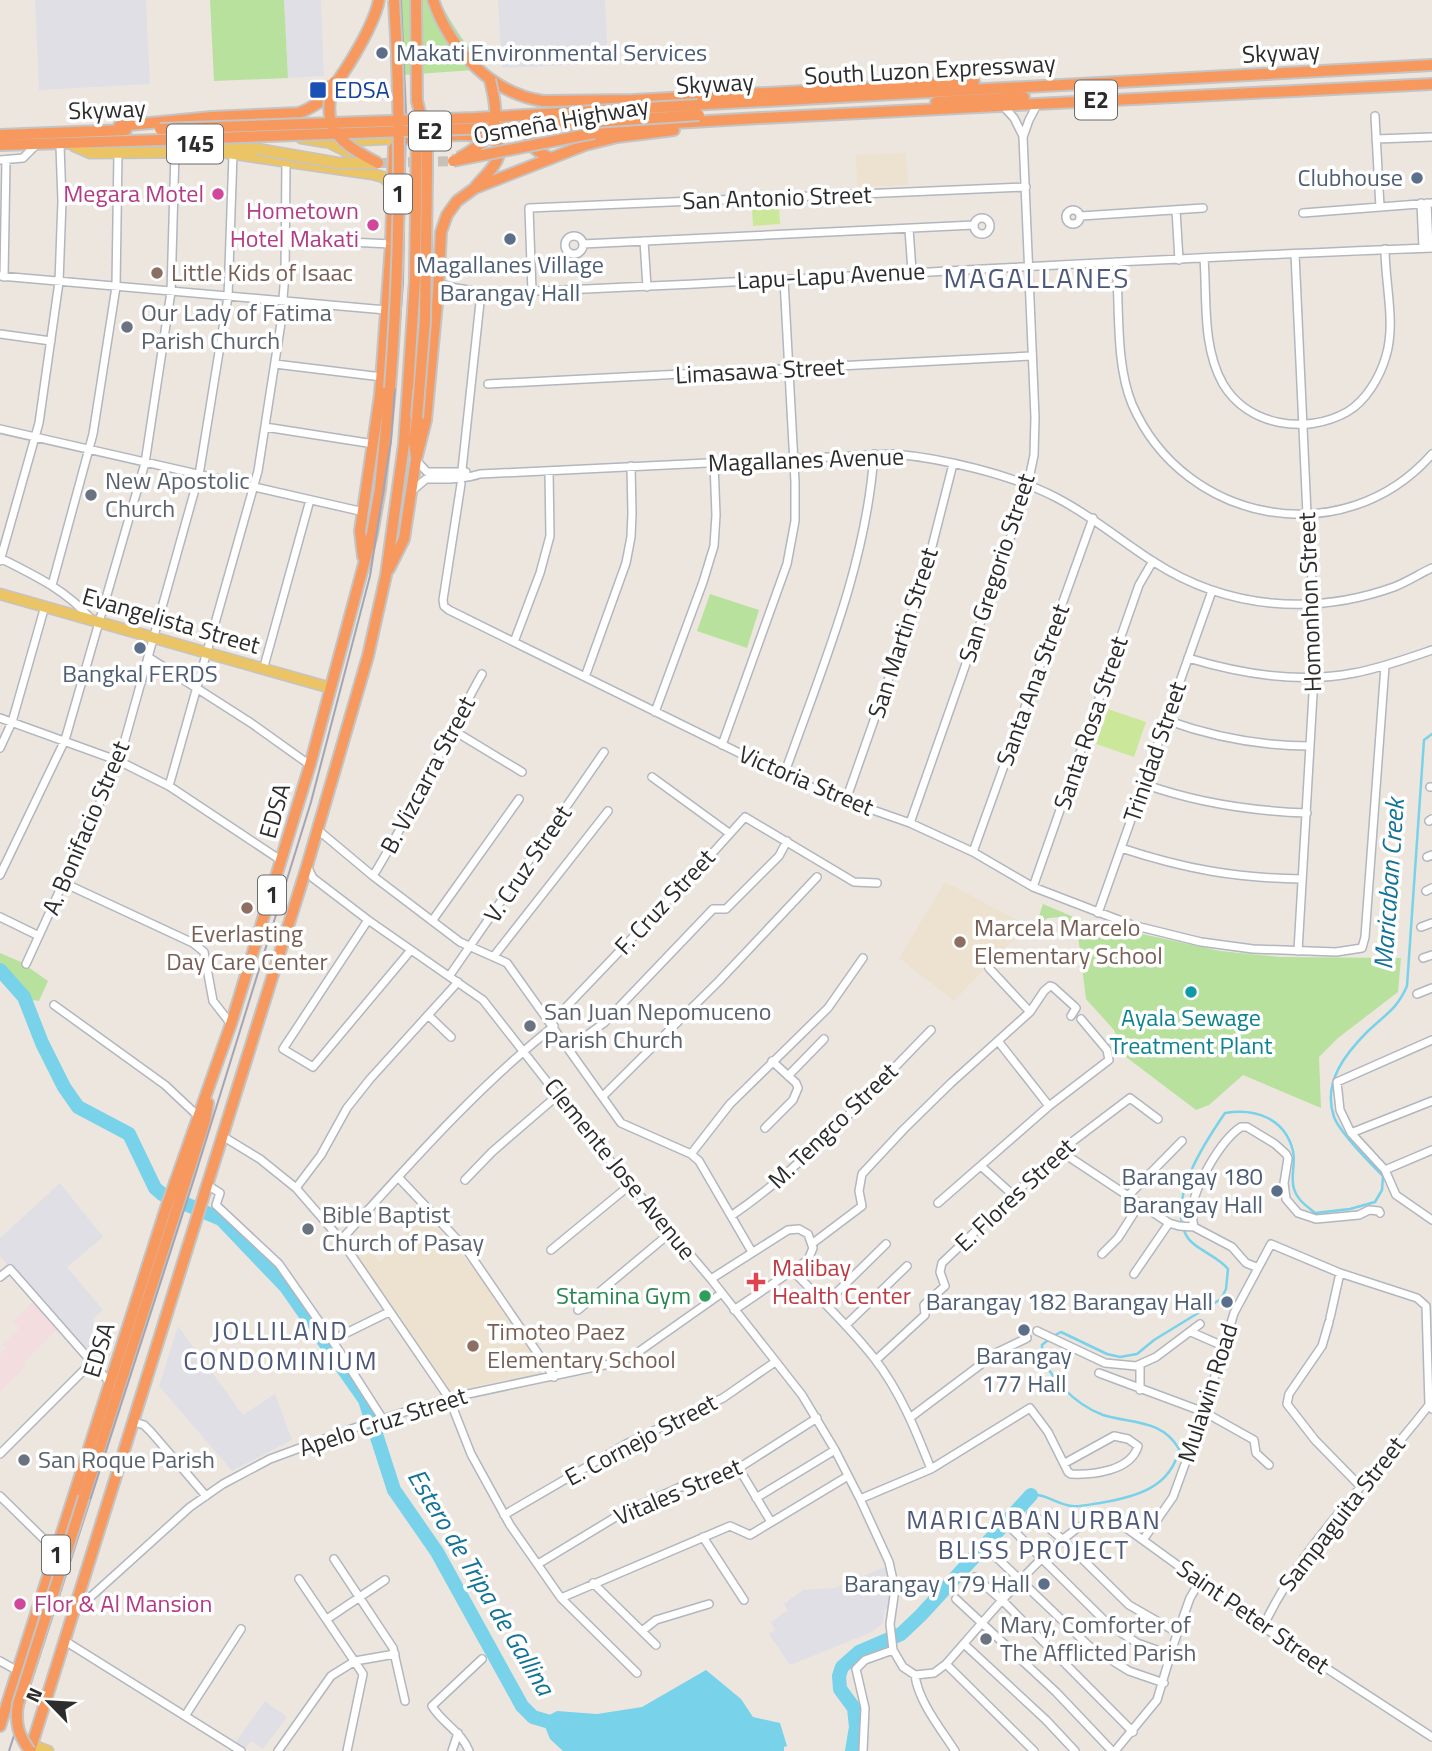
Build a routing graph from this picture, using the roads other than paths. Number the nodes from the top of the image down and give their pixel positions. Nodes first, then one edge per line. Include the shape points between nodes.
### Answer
1 (379, 0) edge
2 (394, 0) edge
3 (416, 0) edge
4 (433, 0) edge
5 (1432, 66) edge
6 (490, 80) junction
7 (1432, 81) edge
8 (334, 82) junction
9 (417, 101) junction
10 (1038, 103) junction
11 (1003, 106) junction
12 (555, 107) junction
13 (1375, 116) dead end
14 (760, 118) junction
15 (542, 119) junction
16 (243, 124) junction
17 (119, 126) junction
18 (0, 133) edge
19 (474, 136) junction
20 (1432, 136) edge
21 (1023, 137) junction
22 (408, 138) junction
23 (1376, 139) junction
24 (325, 142) junction
25 (61, 146) junction
26 (74, 146) junction
27 (0, 147) edge
28 (34, 147) junction
29 (257, 149) joint
30 (175, 152) junction
31 (118, 153) junction
32 (233, 154) junction
33 (551, 158) junction
34 (3, 160) edge
35 (286, 163) junction
36 (378, 163) joint
37 (347, 171) junction
38 (393, 186) junction
39 (1026, 187) junction
40 (475, 188) junction
41 (1427, 203) edge
42 (1380, 207) junction
43 (1203, 208) dead end
44 (1176, 209) junction
45 (1303, 213) dead end
46 (1081, 216) dead end
47 (974, 225) dead end
48 (909, 229) junction
49 (286, 239) junction
50 (644, 241) junction
51 (391, 243) junction
52 (583, 244) dead end
53 (1428, 248) edge
54 (1385, 249) junction
55 (1295, 254) junction
56 (1204, 258) junction
57 (1179, 260) junction
58 (1116, 262) junction
59 (1028, 266) junction
60 (912, 271) junction
61 (2, 276) edge
62 (784, 280) junction
63 (59, 282) junction
64 (116, 287) junction
65 (647, 287) junction
66 (436, 288) junction
67 (532, 291) junction
68 (171, 292) junction
69 (481, 293) junction
70 (228, 297) junction
71 (282, 302) junction
72 (386, 310) junction
73 (0, 334) edge
74 (51, 341) junction
75 (1031, 356) junction
76 (275, 364) junction
77 (789, 369) junction
78 (382, 377) junction
79 (488, 384) dead end
80 (1303, 426) junction
81 (265, 427) junction
82 (0, 429) edge
83 (36, 437) junction
84 (374, 444) junction
85 (90, 450) junction
86 (874, 454) junction
87 (1432, 454) edge
88 (794, 458) junction
89 (416, 460) junction
90 (145, 463) junction
91 (715, 463) junction
92 (953, 464) junction
93 (631, 466) junction
94 (549, 471) junction
95 (199, 475) junction
96 (462, 478) junction
97 (1028, 484) junction
98 (254, 487) junction
99 (411, 492) junction
100 (310, 500) junction
101 (365, 512) junction
102 (1307, 514) junction
103 (1093, 518) junction
104 (0, 559) edge
105 (1153, 561) junction
106 (363, 565) junction
107 (1432, 568) edge
108 (386, 575) junction
109 (52, 585) junction
110 (1212, 591) junction
111 (0, 594) edge
112 (1314, 605) junction
113 (45, 606) junction
114 (95, 620) junction
115 (154, 638) junction
116 (514, 642) junction
117 (1432, 650) edge
118 (208, 654) junction
119 (148, 657) junction
120 (1188, 658) junction
121 (1385, 666) junction
122 (263, 670) junction
123 (482, 674) dead end
124 (585, 677) junction
125 (1314, 677) junction
126 (331, 688) junction
127 (197, 689) junction
128 (655, 712) junction
129 (0, 718) edge
130 (1167, 720) junction
131 (12, 722) junction
132 (451, 729) junction
133 (65, 740) junction
134 (722, 745) junction
135 (1311, 746) junction
136 (0, 748) edge
137 (604, 752) dead end
138 (119, 761) junction
139 (310, 765) junction
140 (522, 772) dead end
141 (784, 775) junction
142 (652, 776) dead end
143 (1144, 784) junction
144 (169, 786) junction
145 (519, 799) dead end
146 (846, 800) junction
147 (608, 811) dead end
148 (1307, 813) junction
149 (910, 823) junction
150 (318, 830) junction
151 (729, 833) junction
152 (787, 841) junction
153 (1121, 848) junction
154 (973, 852) junction
155 (282, 861) junction
156 (307, 866) junction
157 (0, 874) edge
158 (373, 876) junction
159 (817, 877) dead end
160 (1302, 879) junction
161 (64, 883) junction
162 (877, 883) dead end
163 (1033, 887) junction
164 (1098, 913) junction
165 (0, 917) edge
166 (368, 920) junction
167 (432, 921) junction
168 (1432, 923) edge
169 (1421, 927) dead end
170 (39, 936) junction
171 (471, 947) junction
172 (411, 950) junction
173 (1298, 951) junction
174 (1432, 955) edge
175 (494, 956) junction
176 (863, 958) dead end
177 (1423, 958) dead end
178 (26, 964) dead end
179 (989, 968) dead end
180 (450, 975) junction
181 (458, 982) junction
182 (1432, 988) edge
183 (1417, 994) dead end
184 (54, 1005) dead end
185 (1030, 1012) junction
186 (428, 1015) junction
187 (1071, 1016) dead end
188 (1082, 1019) dead end
189 (231, 1024) junction
190 (552, 1025) junction
191 (931, 1030) dead end
192 (451, 1037) dead end
193 (824, 1039) dead end
194 (1432, 1040) edge
195 (998, 1041) junction
196 (569, 1048) junction
197 (524, 1050) junction
198 (772, 1061) junction
199 (788, 1076) junction
200 (210, 1090) junction
201 (558, 1095) junction
202 (603, 1097) junction
203 (1432, 1101) edge
204 (1049, 1106) junction
205 (198, 1116) junction
206 (1158, 1119) dead end
207 (765, 1128) dead end
208 (1351, 1133) junction
209 (224, 1137) junction
210 (1182, 1141) dead end
211 (1432, 1150) edge
212 (1060, 1151) junction
213 (691, 1154) junction
214 (981, 1166) junction
215 (1385, 1170) junction
216 (398, 1177) junction
217 (465, 1180) dead end
218 (181, 1181) junction
219 (630, 1185) junction
220 (208, 1188) junction
221 (296, 1188) junction
222 (1013, 1195) junction
223 (1127, 1197) junction
224 (938, 1203) dead end
225 (1139, 1205) junction
226 (1380, 1213) dead end
227 (731, 1216) junction
228 (1430, 1216) edge
229 (1169, 1223) junction
230 (1193, 1227) junction
231 (670, 1233) junction
232 (341, 1240) junction
233 (813, 1243) junction
234 (886, 1244) dead end
235 (551, 1250) dead end
236 (752, 1252) junction
237 (1102, 1254) dead end
238 (907, 1266) dead end
239 (1256, 1267) junction
240 (793, 1271) junction
241 (1134, 1273) dead end
242 (1340, 1273) junction
243 (0, 1277) edge
244 (711, 1279) junction
245 (722, 1293) junction
246 (825, 1304) junction
247 (578, 1310) dead end
248 (734, 1310) junction
249 (389, 1312) junction
250 (1200, 1324) dead end
251 (846, 1325) junction
252 (1430, 1327) edge
253 (1037, 1331) dead end
254 (1191, 1332) junction
255 (1027, 1338) dead end
256 (331, 1340) junction
257 (1223, 1346) junction
258 (876, 1360) junction
259 (92, 1362) junction
260 (775, 1362) junction
261 (1140, 1366) junction
262 (1099, 1373) dead end
263 (554, 1377) junction
264 (111, 1384) junction
265 (1140, 1390) junction
266 (449, 1398) junction
267 (1430, 1407) edge
268 (1204, 1412) junction
269 (911, 1417) junction
270 (817, 1418) junction
271 (379, 1419) junction
272 (134, 1422) junction
273 (835, 1450) junction
274 (0, 1454) edge
275 (1065, 1463) junction
276 (1269, 1465) dead end
277 (738, 1467) junction
278 (932, 1469) junction
279 (848, 1476) junction
280 (1360, 1486) junction
281 (0, 1496) edge
282 (206, 1496) junction
283 (756, 1498) junction
284 (860, 1499) junction
285 (1031, 1513) dead end
286 (504, 1516) junction
287 (771, 1522) junction
288 (1013, 1530) dead end
289 (703, 1537) junction
290 (1062, 1539) junction
291 (1143, 1540) junction
292 (57, 1552) junction
293 (993, 1554) dead end
294 (1042, 1558) junction
295 (334, 1559) dead end
296 (538, 1564) junction
297 (975, 1577) dead end
298 (299, 1579) dead end
299 (385, 1580) dead end
300 (1023, 1580) junction
301 (1200, 1581) junction
302 (593, 1583) junction
303 (359, 1597) junction
304 (561, 1598) junction
305 (956, 1599) dead end
306 (744, 1600) dead end
307 (1003, 1601) junction
308 (709, 1604) dead end
309 (75, 1611) junction
310 (327, 1619) junction
311 (983, 1622) junction
312 (1263, 1627) junction
313 (242, 1629) dead end
314 (642, 1630) junction
315 (1178, 1633) junction
316 (65, 1641) junction
317 (964, 1644) junction
318 (656, 1645) dead end
319 (893, 1649) junction
320 (395, 1654) junction
321 (1171, 1655) junction
322 (482, 1659) dead end
323 (0, 1661) edge
324 (355, 1661) junction
325 (946, 1664) junction
326 (18, 1671) junction
327 (637, 1673) dead end
328 (915, 1675) junction
329 (1164, 1683) junction
330 (405, 1701) dead end
331 (185, 1716) junction
332 (0, 1726) edge
333 (1133, 1732) junction
334 (458, 1733) junction
335 (1432, 1737) edge
336 (31, 1749) edge
337 (48, 1751) edge
338 (241, 1751) edge
339 (278, 1751) edge
340 (347, 1751) edge
341 (452, 1751) edge
342 (469, 1751) edge
343 (863, 1751) edge
344 (956, 1751) edge
345 (1034, 1751) edge
346 (1075, 1751) edge
347 (1114, 1751) edge

1 - 8 highway via 365,38
2 - 106 highway, EDSA / 1, bridge via 397,281 380,489
3 - 9 highway, EDSA / 1
4 - 6 highway via 453,41
5 - 12 highway, South Luzon Expressway / E2
5 - 18 highway, Skyway / E2, bridge via 475,118
6 - 12 highway
6 - 14 highway, Osmeña Highway / E2, bridge via 497,111 493,128 485,140 453,161 640,125
7 - 10 highway, South Luzon Expressway / E2
7 - 27 highway, Skyway / E2, bridge via 1036,96 491,128
8 - 17 highway via 313,107 298,113
8 - 36 highway, bridge via 328,106 332,127 344,143
9 - 89 highway, 1, bridge via 427,140 427,186
9 - 108 highway, EDSA / 1, bridge via 413,329 404,444
10 - 11 highway, South Luzon Expressway / E2
10 - 21 street, San Gregorio Street
11 - 14 highway, South Luzon Expressway / E2
11 - 21 street, San Gregorio Street
12 - 15 highway
12 - 16 main road, Osmeña Highway / 145
13 - 23 street
14 - 33 highway via 617,137
15 - 19 highway
15 - 33 highway via 530,140 536,152
16 - 17 main road, Osmeña Highway / 145
16 - 24 main road
17 - 18 main road, Osmeña Highway / 145
19 - 22 highway
19 - 40 highway via 492,138 500,148 498,160
20 - 23 street
21 - 39 street, San Gregorio Street
22 - 24 main road
22 - 38 highway via 394,148
23 - 42 street
24 - 37 main road via 351,157
25 - 26 main road, 145
25 - 28 main road, 145
25 - 63 street
26 - 29 main road, 145 via 172,143
26 - 31 main road via 90,153
27 - 28 main road, 145
28 - 34 street via 23,158
29 - 36 main road, E2, bridge via 338,163
30 - 31 main road
30 - 32 main road
30 - 68 street
31 - 64 street
32 - 35 main road
32 - 70 street, A. Bonifacio Street
33 - 40 highway
34 - 61 street
35 - 37 main road
35 - 49 street
37 - 38 main road via 378,175
38 - 51 highway, 1
39 - 59 street, San Gregorio Street
39 - 67 street, San Antonio Street via 529,208
40 - 66 highway, 1 via 457,201 444,220
41 - 42 street
41 - 53 street
42 - 45 street
43 - 44 street
44 - 46 street
44 - 57 street
47 - 48 street
48 - 50 street
48 - 60 street
49 - 51 street
49 - 71 street
50 - 52 street
50 - 65 street
51 - 72 highway, 1
53 - 54 street, Lapu-Lapu Avenue
54 - 55 street, Lapu-Lapu Avenue
54 - 80 street via 1389,330 1379,376 1348,412
55 - 56 street, Lapu-Lapu Avenue
55 - 80 street, Homonhon Street
56 - 57 street, Lapu-Lapu Avenue
56 - 80 street via 1209,346 1225,387 1259,416
57 - 58 street, Lapu-Lapu Avenue
58 - 59 street, Lapu-Lapu Avenue
58 - 102 street via 1125,383 1156,444 1180,470 1216,495 1263,511
59 - 60 street, Lapu-Lapu Avenue
59 - 75 street, San Gregorio Street
60 - 62 street, Lapu-Lapu Avenue
61 - 63 street
62 - 65 street, Lapu-Lapu Avenue
62 - 77 street
63 - 64 street
63 - 74 street
64 - 68 street
64 - 85 street
65 - 67 street, Lapu-Lapu Avenue
66 - 69 street, Lapu-Lapu Avenue via 469,296
66 - 89 highway, 1 via 426,420
67 - 69 street, Lapu-Lapu Avenue
68 - 70 street
68 - 90 street
69 - 96 street, Victoria Street
70 - 71 street
70 - 95 street, A. Bonifacio Street
71 - 72 street
71 - 76 street
72 - 78 highway, 1
73 - 74 street
74 - 83 street
75 - 77 street, Limasawa Street
75 - 97 street, San Gregorio Street via 1035,434
76 - 78 street
76 - 81 street
77 - 79 street, Limasawa Street
77 - 88 street
78 - 84 highway, 1
80 - 102 street, Homonhon Street
81 - 84 street
81 - 98 street
82 - 83 street
83 - 85 street
83 - 104 street
84 - 101 highway, 1
85 - 90 street
85 - 109 street
86 - 88 street, Magallanes Avenue
86 - 92 street, Magallanes Avenue via 913,455
86 - 141 street via 857,567
87 - 102 street via 1405,480 1364,502
88 - 91 street, Magallanes Avenue
88 - 134 street via 795,521 788,564
89 - 96 street, Magallanes Avenue via 427,472
89 - 99 highway, 1
90 - 95 street
90 - 114 street
91 - 93 street, Magallanes Avenue
91 - 128 street via 713,546
92 - 97 street, Magallanes Avenue
92 - 146 street, San Martin Street via 924,578
93 - 94 street, Magallanes Avenue
93 - 124 street via 631,537 626,563
94 - 96 street, Magallanes Avenue via 471,472
94 - 116 street via 550,536
95 - 98 street
95 - 115 street, A. Bonifacio Street
96 - 99 street, Magallanes Avenue via 426,479
96 - 116 street, Victoria Street via 444,606
97 - 103 street, Magallanes Avenue
97 - 149 street, San Gregorio Street
98 - 100 street
98 - 118 street
99 - 108 highway, EDSA / 1 via 404,539
100 - 101 street
100 - 122 street
101 - 106 highway, 1 via 360,531
102 - 112 street, Homonhon Street
103 - 105 street, Magallanes Avenue
103 - 154 street, Santa Ana Street
104 - 109 street
105 - 110 street, Magallanes Avenue
105 - 163 street, Santa Rosa Street via 1139,586
106 - 126 highway, EDSA / 1
107 - 112 street, Magallanes Avenue via 1394,586
108 - 150 highway, EDSA / 1
109 - 114 street
110 - 112 street, Magallanes Avenue via 1239,600
110 - 120 street, Trinidad Street
111 - 113 main road, Evangelista Street
112 - 125 street, Homonhon Street
113 - 114 main road, Evangelista Street
113 - 131 street
114 - 115 main road, Evangelista Street
114 - 133 street
115 - 118 main road, Evangelista Street
115 - 119 street, A. Bonifacio Street
116 - 124 street, Victoria Street
117 - 121 street
118 - 122 main road, Evangelista Street
118 - 127 street
119 - 127 street
119 - 138 street, A. Bonifacio Street
120 - 125 street via 1269,676
120 - 130 street, Trinidad Street
121 - 125 street
121 - 173 street, Victoria Street via 1364,943 1356,950
122 - 126 main road, Evangelista Street
123 - 132 street, B. Vizcarra Street
124 - 128 street, Victoria Street
125 - 135 street, Homonhon Street
126 - 139 highway, EDSA / 1
127 - 139 street
127 - 144 street
128 - 134 street, Victoria Street
129 - 131 street
130 - 135 street via 1230,739
130 - 143 street, Trinidad Street
131 - 133 street
131 - 136 street
132 - 140 street
132 - 158 street, B. Vizcarra Street
133 - 138 street
133 - 157 street
134 - 141 street, Victoria Street
135 - 148 street, Homonhon Street
137 - 171 street, V. Cruz Street
138 - 144 street
138 - 161 street, A. Bonifacio Street
139 - 155 highway, EDSA / 1
141 - 146 street, Victoria Street
142 - 151 street
143 - 148 street via 1219,806
143 - 153 street, Trinidad Street
144 - 155 street
145 - 167 street
146 - 149 street, Victoria Street
147 - 175 street
148 - 160 street, Homonhon Street
149 - 154 street, Victoria Street
150 - 156 highway, EDSA / 1
150 - 158 street
151 - 152 street, F. Cruz Street via 746,817
151 - 190 street, F. Cruz Street
152 - 162 street via 854,882
152 - 196 street via 779,856 726,909 713,909 604,1023
153 - 160 street via 1225,875
153 - 164 street, Trinidad Street
154 - 163 street, Victoria Street
155 - 189 highway, EDSA / 1
156 - 166 street, Clemente Jose Avenue via 313,878
156 - 209 highway, EDSA / 1
158 - 167 street
159 - 202 street
160 - 173 street, Homonhon Street
161 - 170 street, A. Bonifacio Street
161 - 189 street via 201,948 213,1001
163 - 164 street, Victoria Street
164 - 173 street, Victoria Street via 1201,942
165 - 170 street
166 - 172 street, Clemente Jose Avenue
166 - 172 street via 283,1049 313,1067
167 - 171 street
168 - 169 street
170 - 178 street, A. Bonifacio Street
171 - 175 street
171 - 180 street, V. Cruz Street
172 - 180 street, Clemente Jose Avenue
174 - 177 street
175 - 190 street via 508,964
176 - 198 street via 828,1008
179 - 185 street
180 - 181 street, Clemente Jose Avenue
181 - 186 street
181 - 197 street, Clemente Jose Avenue via 483,1000
182 - 183 street
184 - 205 street via 165,1085
185 - 187 street via 1050,986 1076,1009
185 - 195 street
186 - 192 street
186 - 221 street via 347,1108
188 - 204 street via 1107,1050 1109,1060
189 - 200 highway, EDSA / 1
190 - 196 street
190 - 197 street, F. Cruz Street
191 - 227 street, M. Tengco Street via 800,1163
193 - 199 street
194 - 208 street via 1337,1082 1340,1110
195 - 204 street
195 - 233 street via 862,1174 862,1206
196 - 202 street
197 - 201 street, Clemente Jose Avenue
197 - 216 street, F. Cruz Street
198 - 199 street
198 - 213 street
199 - 207 street via 796,1083 796,1096
200 - 205 highway, EDSA / 1
200 - 218 highway via 205,1121
201 - 217 street
201 - 219 street, Clemente Jose Avenue
202 - 213 street via 625,1127
203 - 208 street
204 - 214 street
205 - 218 highway, EDSA / 1
206 - 212 street, E. Flores Street via 1130,1098
208 - 215 street
209 - 220 highway, EDSA / 1
209 - 221 street
210 - 223 street
211 - 215 street
212 - 222 street, E. Flores Street
212 - 223 street
213 - 227 street
214 - 222 street
214 - 224 street
215 - 228 street via 1396,1195
216 - 232 street, F. Cruz Street
216 - 263 street via 467,1250
218 - 264 highway, EDSA / 1 via 166,1208
218 - 336 highway, bridge via 24,1681 16,1719 20,1737
219 - 231 street, Clemente Jose Avenue
219 - 235 street
220 - 256 street via 219,1192 216,1205 279,1264
220 - 272 highway, EDSA / 1
221 - 232 street
222 - 258 street, E. Flores Street via 942,1263 945,1286 924,1305 925,1315
223 - 225 street
225 - 229 street
225 - 237 street
226 - 230 street via 1369,1210 1316,1219 1298,1213 1286,1199 1286,1154 1241,1127 1231,1134 1198,1189
227 - 236 street
229 - 230 street
229 - 241 street
230 - 239 street via 1232,1247
231 - 244 street, Clemente Jose Avenue
231 - 247 street
232 - 249 street
233 - 236 street via 803,1231 793,1229
233 - 240 street via 808,1260
234 - 246 street
236 - 244 street
238 - 251 street
239 - 242 street, Mulawin Road via 1271,1244
239 - 257 street, Mulawin Road
240 - 246 street
240 - 248 street
242 - 252 street via 1417,1298 1426,1306
242 - 280 street via 1322,1346 1287,1404
243 - 259 street via 10,1269
244 - 245 street, Clemente Jose Avenue
245 - 248 street, Clemente Jose Avenue
245 - 263 street, Apelo Cruz Street via 634,1355
246 - 251 street
248 - 260 street, Clemente Jose Avenue
249 - 256 street
249 - 266 street
250 - 254 street
251 - 258 street
252 - 267 street
253 - 261 street via 1105,1363
254 - 257 street
254 - 261 street
255 - 269 street via 996,1353
256 - 271 street
257 - 268 street, Mulawin Road
258 - 269 street
259 - 264 street
259 - 274 street
260 - 270 street, Clemente Jose Avenue
260 - 286 street, E. Cornejo Street via 723,1398 626,1444
261 - 265 street
262 - 265 street
263 - 266 street, Apelo Cruz Street
264 - 292 highway, EDSA / 1
265 - 268 street
266 - 271 street, Apelo Cruz Street
266 - 286 street via 471,1454
267 - 280 street, Sampaguita Street
268 - 276 street via 1254,1440 1256,1453
268 - 291 street, Mulawin Road via 1173,1497
269 - 278 street
270 - 273 street, Clemente Jose Avenue
270 - 277 street, Vitales Street
271 - 282 street, Apelo Cruz Street via 271,1459
272 - 282 street via 144,1424
272 - 309 highway, EDSA / 1
273 - 279 street, Clemente Jose Avenue
273 - 283 street
275 - 275 street via 1073,1474 1117,1467 1130,1459 1138,1446 1128,1438 1114,1436
275 - 278 street via 1030,1408
277 - 283 street
277 - 296 street, Vitales Street via 624,1511
278 - 284 street
279 - 284 street, Clemente Jose Avenue
279 - 287 street
280 - 312 street, Sampaguita Street via 1278,1596
281 - 292 street
282 - 309 street, Apelo Cruz Street
283 - 287 street
284 - 319 street, Clemente Jose Avenue via 895,1587 890,1628
285 - 290 street
286 - 296 street
287 - 289 street via 750,1535 730,1526
288 - 294 street
289 - 302 street
289 - 306 street
290 - 291 street, Saint Peter Street via 1089,1522 1106,1518
290 - 294 street, Saint Peter Street
290 - 315 street via 1129,1605
291 - 301 street, Saint Peter Street
292 - 326 highway, EDSA / 1
293 - 300 street
294 - 300 street, Saint Peter Street
294 - 321 street via 1120,1633
295 - 303 street
296 - 304 street
297 - 307 street
298 - 310 street
299 - 303 street
300 - 307 street, Saint Peter Street
300 - 329 street via 1089,1646 1129,1671
301 - 312 street, Saint Peter Street
301 - 315 street
302 - 304 street
302 - 314 street
303 - 310 street
303 - 320 street
304 - 327 street
305 - 311 street
307 - 311 street, Saint Peter Street
307 - 333 street
308 - 314 street via 656,1620
309 - 316 highway, EDSA / 1
310 - 324 street
311 - 317 street, Saint Peter Street
311 - 347 street
312 - 335 street, Saint Peter Street
313 - 331 street
314 - 318 street
315 - 321 street
316 - 331 street
316 - 336 highway, EDSA / 1
317 - 325 street, Saint Peter Street
317 - 346 street
319 - 328 street via 903,1667
319 - 343 street via 865,1660 856,1669 865,1708
320 - 324 street
320 - 330 street
321 - 329 street
322 - 334 street via 432,1706
323 - 326 street
324 - 339 street via 331,1676
324 - 340 street via 363,1674
325 - 328 street, Saint Peter Street via 934,1673
325 - 345 street
326 - 332 highway, EDSA / 1
328 - 344 street
329 - 333 street
331 - 338 street
333 - 347 street
334 - 341 street
334 - 342 street
336 - 337 main road

